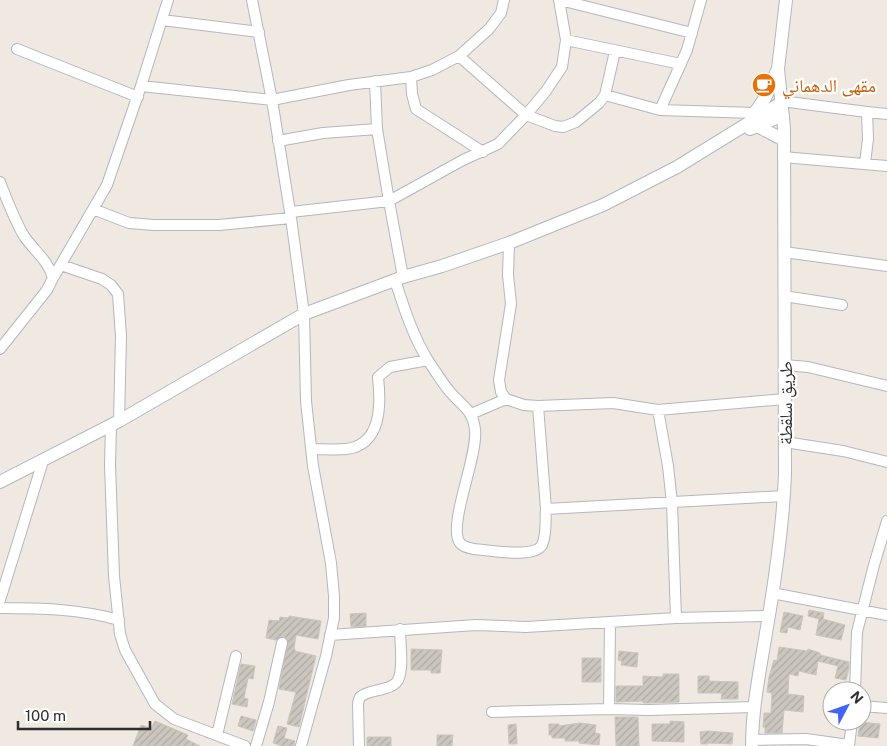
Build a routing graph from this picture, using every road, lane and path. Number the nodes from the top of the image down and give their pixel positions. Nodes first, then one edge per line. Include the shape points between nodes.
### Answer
1 (168, 0) edge
2 (252, 0) edge
3 (504, 0) edge
4 (560, 0) edge
5 (701, 0) edge
6 (778, 0) edge
7 (786, 0) edge
8 (162, 20) junction
9 (259, 32) junction
10 (692, 33) junction
11 (566, 40) junction
12 (17, 48) dead end
13 (615, 51) junction
14 (459, 56) junction
15 (681, 64) junction
16 (778, 64) junction
17 (411, 77) junction
18 (375, 81) junction
19 (142, 86) junction
20 (605, 95) junction
21 (138, 97) junction
22 (272, 100) junction
23 (782, 106) junction
24 (660, 110) junction
25 (867, 112) junction
26 (756, 113) junction
27 (887, 114) edge
28 (526, 115) junction
29 (758, 126) junction
30 (742, 127) junction
31 (377, 129) junction
32 (278, 140) junction
33 (784, 140) junction
34 (722, 141) junction
35 (483, 152) junction
36 (783, 157) junction
37 (865, 163) junction
38 (887, 166) edge
39 (0, 182) edge
40 (389, 201) junction
41 (93, 209) junction
42 (291, 215) junction
43 (509, 243) junction
44 (784, 252) junction
45 (61, 265) junction
46 (887, 266) edge
47 (53, 278) junction
48 (399, 279) junction
49 (784, 296) junction
50 (842, 305) dead end
51 (304, 314) junction
52 (0, 349) edge
53 (428, 360) junction
54 (785, 365) junction
55 (887, 386) edge
56 (506, 399) junction
57 (785, 399) junction
58 (538, 406) junction
59 (658, 410) junction
60 (472, 414) junction
61 (115, 423) junction
62 (785, 442) junction
63 (311, 449) junction
64 (43, 461) junction
65 (887, 462) edge
66 (0, 482) edge
67 (784, 496) junction
68 (672, 503) junction
69 (546, 509) junction
70 (887, 521) edge
71 (772, 594) junction
72 (0, 600) edge
73 (0, 608) edge
74 (863, 609) junction
75 (887, 615) edge
76 (768, 616) junction
77 (676, 618) junction
78 (119, 620) junction
79 (610, 622) junction
80 (400, 629) junction
81 (330, 634) junction
82 (282, 643) dead end
83 (236, 656) dead end
84 (855, 681) edge
85 (754, 707) junction
86 (872, 707) edge
87 (887, 708) edge
88 (609, 709) junction
89 (492, 712) dead end
90 (851, 731) edge
91 (217, 736) junction
92 (752, 743) edge
93 (849, 745) edge
94 (245, 746) edge
95 (256, 746) edge
96 (301, 746) edge
97 (359, 746) edge

1 - 8 street
2 - 9 street
3 - 14 street via 489,29
4 - 10 street
4 - 11 street
5 - 10 street
6 - 16 street, طريق سلقطة
7 - 16 street, طريق سلقطة
8 - 9 street
8 - 19 street
9 - 22 street
10 - 15 street
11 - 13 street
11 - 28 street via 562,67
12 - 21 street
13 - 15 street
13 - 20 street
14 - 17 street
14 - 28 street
15 - 24 street
16 - 23 street, طريق سلقطة
16 - 26 street
17 - 18 street
17 - 35 street via 416,109
18 - 22 street
18 - 31 street
19 - 21 street
19 - 22 street
20 - 24 street
20 - 28 street via 570,126 555,126
21 - 41 street via 107,185
22 - 32 street
23 - 25 street
23 - 29 street
23 - 30 street
23 - 33 street, طريق سلقطة
24 - 26 street
25 - 27 street
25 - 37 street
26 - 30 street
28 - 35 street via 498,144
29 - 33 street
29 - 34 street
30 - 34 street
31 - 32 street
31 - 40 street
32 - 42 street
33 - 36 street, طريق سلقطة
34 - 43 street via 603,205
35 - 40 street
36 - 37 street
36 - 44 street, طريق سلقطة
37 - 38 street
39 - 47 street via 24,236 50,267
40 - 42 street
40 - 48 street
41 - 42 street via 129,223 154,225 219,225
41 - 45 street
42 - 51 street
43 - 48 street
43 - 56 street via 511,304 499,380
44 - 46 street
44 - 49 street, طريق سلقطة
45 - 47 street
45 - 61 street via 102,279 118,294 121,336
47 - 52 street
48 - 51 street
48 - 53 street via 409,321
49 - 50 street
49 - 54 street, طريق سلقطة
51 - 61 street
51 - 63 street via 306,401
53 - 60 street via 451,393
53 - 63 street via 390,367 378,377 379,415 376,427 362,444 348,449
54 - 55 street via 808,366
54 - 57 street, طريق سلقطة
56 - 58 street
56 - 60 street
57 - 59 street
57 - 62 street, طريق سلقطة
58 - 59 street via 613,403
58 - 69 street
59 - 68 street
60 - 69 street via 475,451 460,502 457,529 460,543 466,548 532,552 542,546
61 - 64 street
61 - 78 street via 110,465
62 - 65 street
62 - 67 street, طريق سلقطة
63 - 81 street via 331,563 334,618
64 - 66 street
64 - 72 street
67 - 68 street
67 - 71 street, طريق سلقطة
68 - 69 street
68 - 77 street
70 - 74 street
71 - 74 street
71 - 76 street, طريق سلقطة
73 - 78 street via 67,610 96,613
74 - 75 street
74 - 84 street via 856,646
76 - 77 street
76 - 85 street, طريق سلقطة
77 - 79 street
78 - 91 street via 125,650 155,704 174,719
79 - 80 street
79 - 88 street
80 - 81 street
80 - 97 street via 399,679 387,688 360,696
81 - 96 street
82 - 95 street
83 - 91 street
85 - 88 street
85 - 92 street, طريق سلقطة
86 - 87 street
88 - 89 street
90 - 93 street
91 - 94 street
92 - 93 street via 806,739

